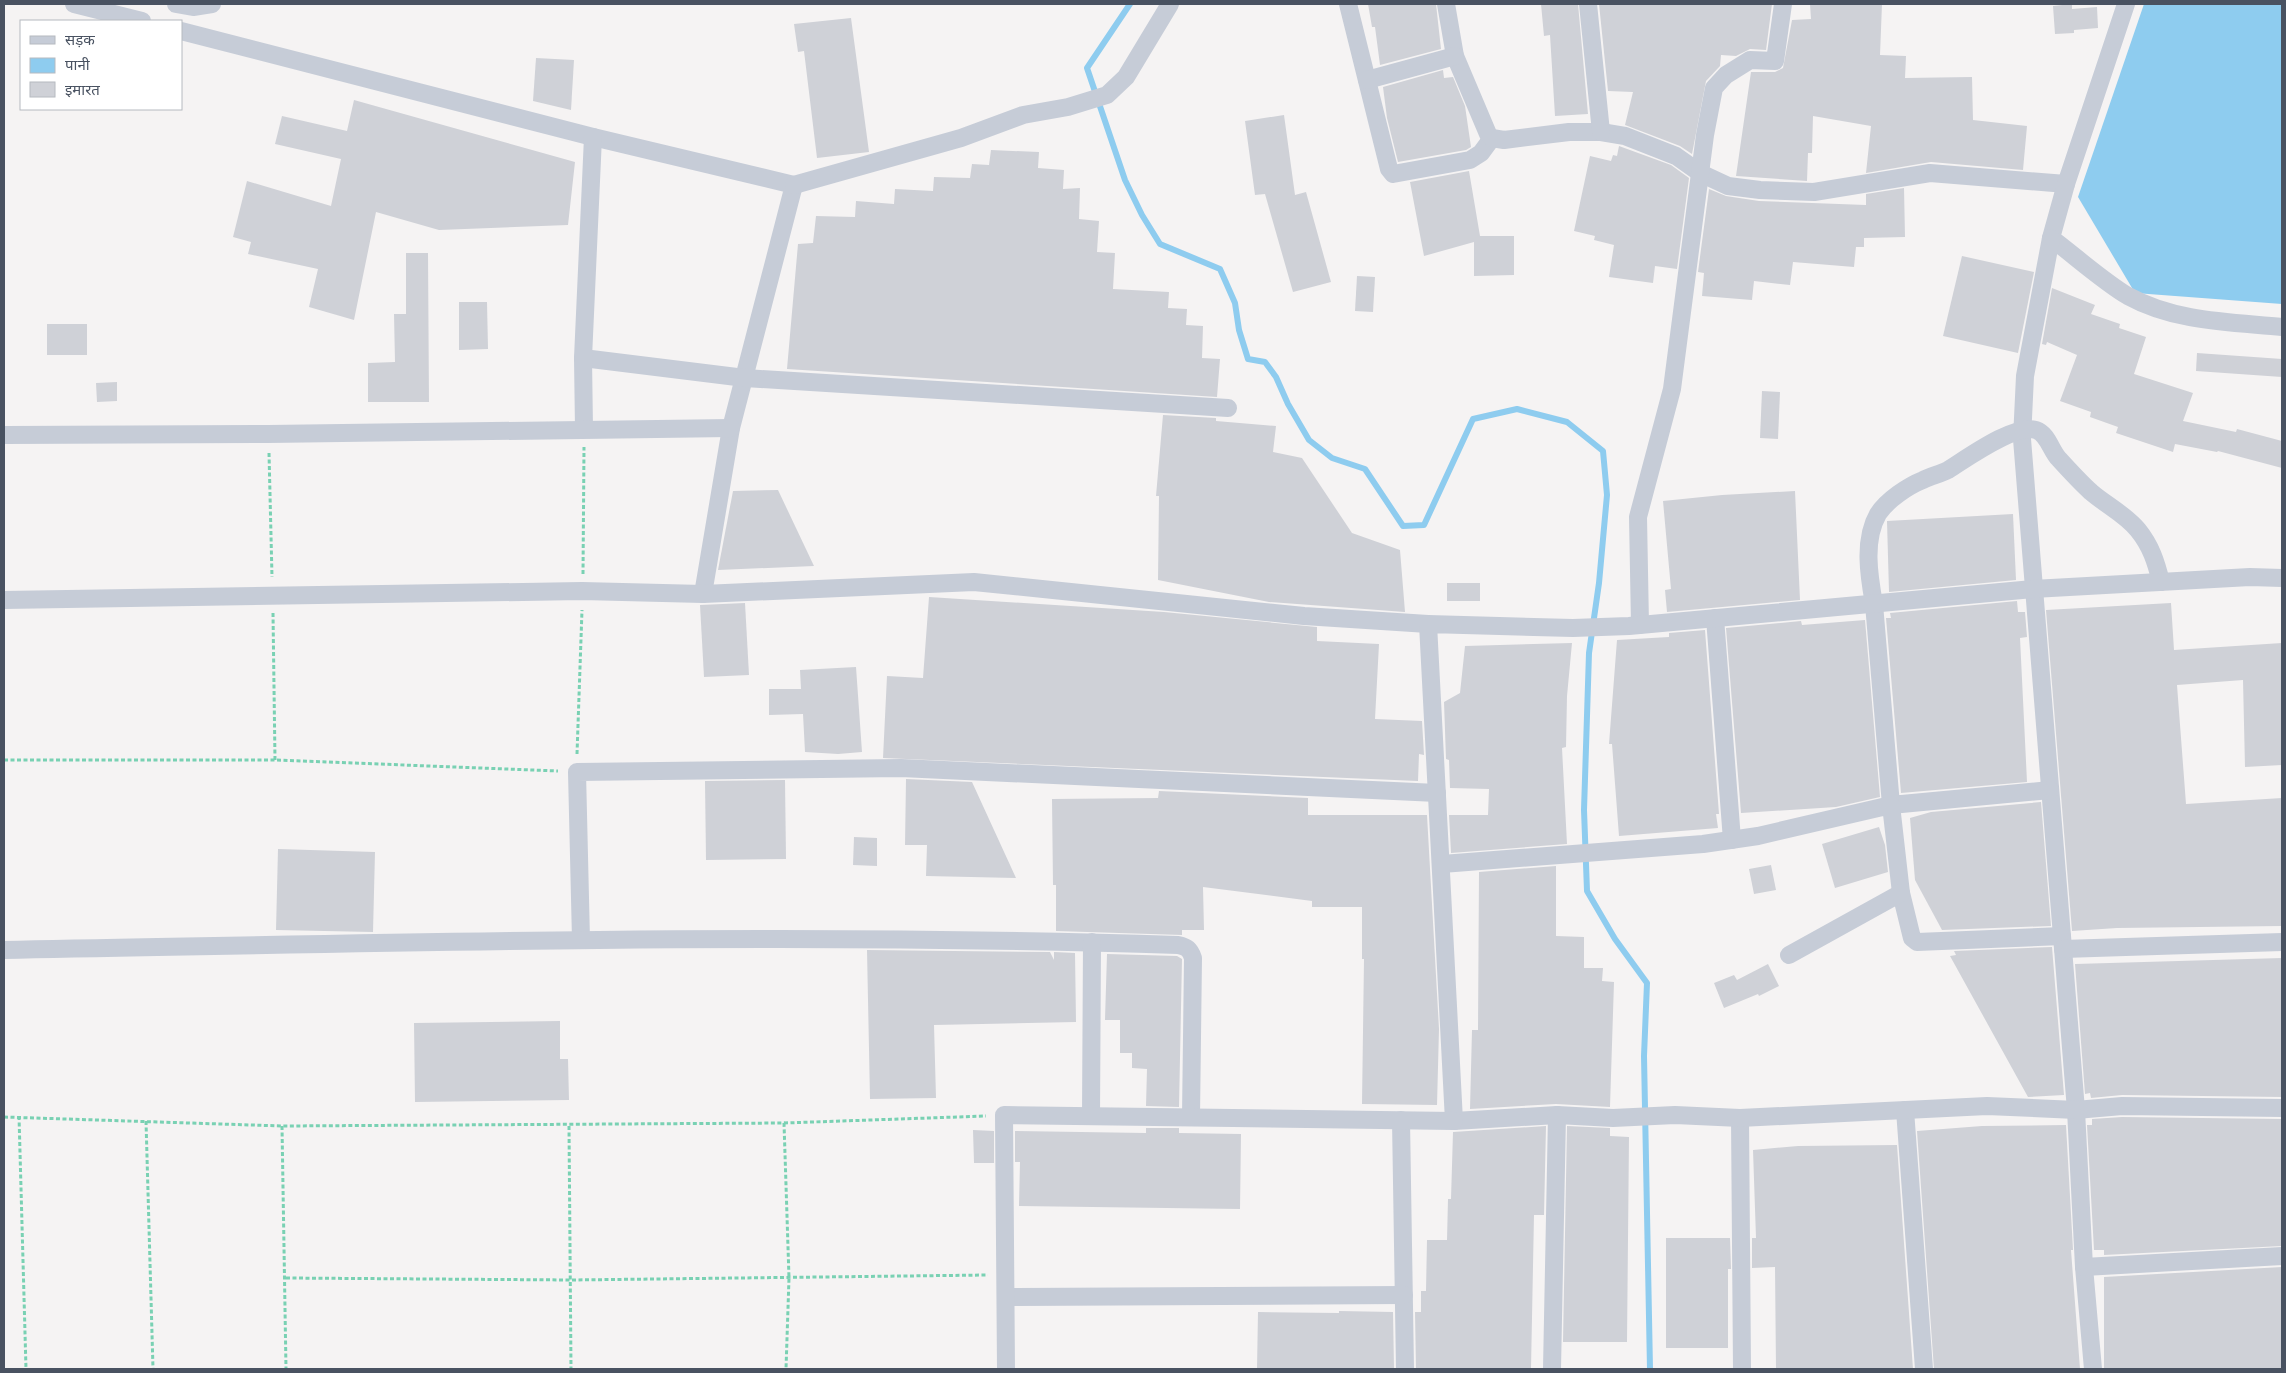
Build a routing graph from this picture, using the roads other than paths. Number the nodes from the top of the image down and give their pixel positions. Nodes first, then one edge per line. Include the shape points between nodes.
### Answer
1 (74, 4) edge
2 (176, 4) edge
3 (212, 4) edge
4 (1170, 4) edge
5 (1348, 4) edge
6 (1446, 4) edge
7 (1588, 4) edge
8 (1783, 4) edge
9 (2126, 4) edge
10 (138, 20) edge
11 (182, 31) edge
12 (1455, 56) junction
13 (1367, 80) junction
14 (1601, 132) junction
15 (593, 137) junction
16 (1492, 138) junction
17 (1700, 173) junction
18 (2066, 184) junction
19 (794, 185) junction
20 (2051, 238) junction
21 (2282, 327) edge
22 (582, 358) junction
23 (745, 378) junction
24 (1228, 408) dead end
25 (731, 428) junction
26 (584, 429) junction
27 (2022, 430) junction
28 (4, 434) edge
29 (2282, 578) edge
30 (2161, 582) junction
31 (2033, 589) junction
32 (703, 594) junction
33 (4, 600) edge
34 (1874, 604) junction
35 (1715, 618) junction
36 (1428, 624) junction
37 (1635, 626) junction
38 (2050, 790) junction
39 (1437, 793) junction
40 (1891, 805) junction
41 (1732, 840) junction
42 (1442, 864) junction
43 (1901, 893) junction
44 (581, 940) junction
45 (1092, 942) junction
46 (2282, 942) edge
47 (2062, 943) junction
48 (4, 950) edge
49 (1789, 955) dead end
50 (2282, 1108) edge
51 (1905, 1110) junction
52 (2076, 1110) junction
53 (1557, 1115) junction
54 (1091, 1116) junction
55 (1191, 1117) junction
56 (1740, 1118) junction
57 (1401, 1120) junction
58 (1454, 1121) junction
59 (2282, 1256) edge
60 (2084, 1266) junction
61 (1404, 1295) junction
62 (1006, 1297) junction
63 (1006, 1369) edge
64 (1405, 1369) edge
65 (1552, 1369) edge
66 (1742, 1369) edge
67 (1924, 1369) edge
68 (2093, 1369) edge

1 - 10 street
2 - 3 street via 193,7
4 - 19 street via 1126,78 1107,95 1068,107 1023,115 961,138
5 - 13 street
6 - 12 street
7 - 14 street
8 - 17 street via 1775,61 1750,60 1726,75 1714,88
9 - 18 street
11 - 15 street
12 - 13 street
12 - 16 street
13 - 16 street via 1393,174 1470,160 1481,153
14 - 16 street via 1569,132 1504,140
14 - 17 street via 1625,136 1676,156
15 - 19 street
15 - 22 street
17 - 18 street via 1728,186 1789,192 1814,192 1930,173
17 - 37 street via 1672,388 1638,517
18 - 20 street
19 - 23 street
20 - 21 street via 2129,296 2172,313 2203,320
20 - 27 street via 2025,376
22 - 23 street
22 - 26 street
23 - 24 street
23 - 25 street
25 - 26 street
25 - 32 street
26 - 28 street
27 - 30 street via 2036,430 2044,435 2058,458 2092,492 2138,529 2151,548
27 - 31 street
27 - 34 street via 1993,442 1946,472 1921,481 1898,495 1879,513 1870,532 1870,583
29 - 30 street
30 - 31 street
31 - 34 street
31 - 38 street
32 - 33 street via 582,591
32 - 36 street via 974,582 1304,616
34 - 35 street
34 - 40 street
35 - 37 street
35 - 41 street
36 - 37 street via 1573,628
36 - 39 street
38 - 40 street
38 - 47 street
39 - 42 street
39 - 44 street via 901,768 576,772
40 - 41 street
40 - 43 street
41 - 42 street via 1606,853
42 - 58 street
43 - 47 street via 1912,938 1917,942
43 - 49 street
44 - 45 street via 1013,939
44 - 48 street
45 - 54 street
45 - 55 street via 1178,945 1186,946 1190,951 1193,958
46 - 47 street
47 - 52 street
50 - 52 street via 2122,1106
51 - 52 street via 1986,1106
51 - 56 street
51 - 67 street
52 - 60 street
53 - 56 street
53 - 58 street
53 - 65 street
54 - 55 street
54 - 62 street via 1004,1115
55 - 57 street
56 - 66 street
57 - 58 street
57 - 61 street
59 - 60 street
60 - 68 street
61 - 62 street
61 - 64 street
62 - 63 street

